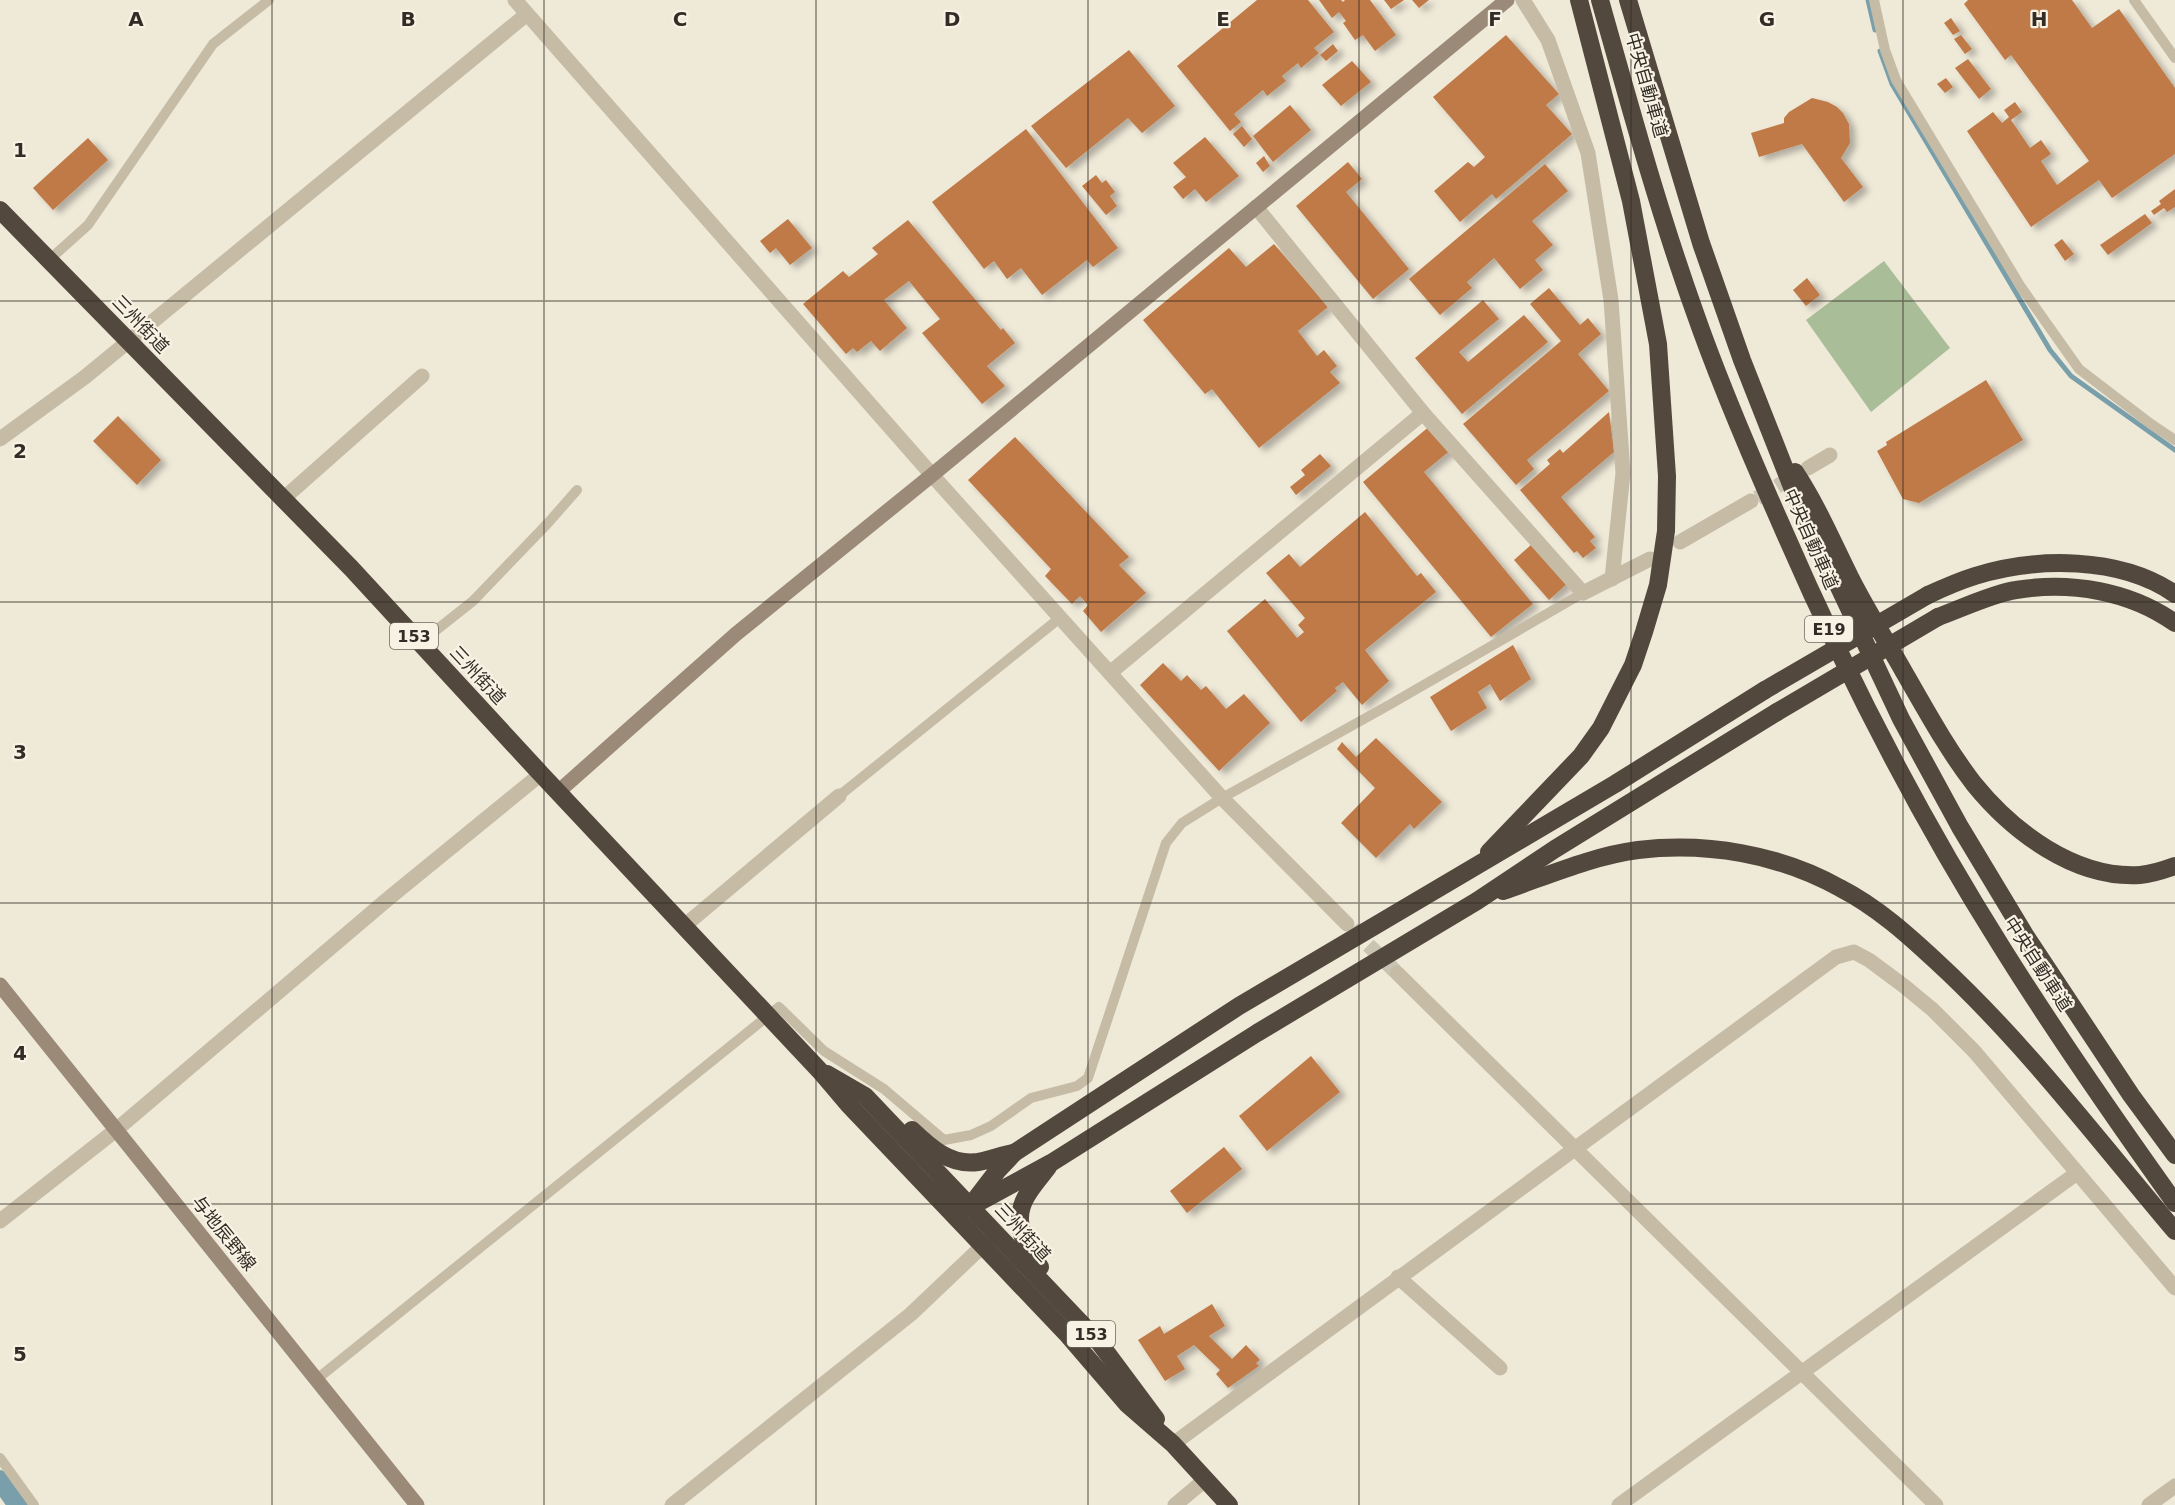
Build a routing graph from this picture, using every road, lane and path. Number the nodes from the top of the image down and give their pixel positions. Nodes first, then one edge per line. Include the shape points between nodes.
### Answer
1 (268, 0) edge
2 (514, 0) edge
3 (1507, 0) edge
4 (1523, 0) edge
5 (1579, 0) edge
6 (1600, 0) edge
7 (1628, 0) edge
8 (1874, 0) edge
9 (2134, 0) edge
10 (526, 14) junction
11 (2175, 58) edge
12 (1256, 207) junction
13 (0, 210) edge
14 (49, 260) junction
15 (128, 341) junction
16 (422, 376) dead end
17 (1423, 413) junction
18 (1770, 436) junction
19 (0, 439) edge
20 (2175, 440) edge
21 (1830, 455) dead end
22 (1808, 468) tunnel mouth
23 (932, 475) junction
24 (577, 490) dead end
25 (283, 499) junction
26 (1752, 501) tunnel mouth
27 (1680, 543) dead end
28 (1650, 559) dead end
29 (1612, 579) junction
30 (1583, 593) junction
31 (2175, 594) edge
32 (1061, 617) junction
33 (2175, 623) edge
34 (420, 643) junction
35 (1111, 672) junction
36 (541, 774) junction
37 (558, 792) junction
38 (838, 796) joint
39 (1222, 798) junction
40 (2175, 866) edge
41 (1473, 868) junction
42 (1477, 901) junction
43 (1347, 924) tunnel mouth
44 (683, 927) junction
45 (1397, 973) tunnel mouth
46 (0, 985) edge
47 (767, 1016) junction
48 (820, 1071) junction
49 (865, 1096) junction
50 (116, 1130) junction
51 (1574, 1148) junction
52 (1014, 1153) junction
53 (2175, 1155) edge
54 (1051, 1163) junction
55 (912, 1172) junction
56 (2077, 1173) junction
57 (2175, 1203) edge
58 (970, 1206) junction
59 (0, 1221) edge
60 (2175, 1231) edge
61 (989, 1240) junction
62 (1398, 1277) junction
63 (2175, 1288) edge
64 (1098, 1341) junction
65 (1500, 1368) dead end
66 (1803, 1373) junction
67 (317, 1379) junction
68 (1173, 1444) junction
69 (0, 1458) edge
70 (1206, 1479) junction
71 (2175, 1486) edge
72 (34, 1505) edge
73 (417, 1505) edge
74 (672, 1505) edge
75 (1175, 1505) edge
76 (1229, 1505) edge
77 (1619, 1505) edge
78 (1936, 1505) edge
79 (2149, 1505) edge

1 - 14 lane via 213,44 88,225
2 - 10 street
3 - 12 street
4 - 29 street via 1548,40 1588,153 1610,289 1623,473
5 - 41 highway via 1631,201 1658,344 1667,476 1666,531 1658,585 1644,632 1633,665 1601,728 1581,756
6 - 57 highway, 中央自動車道 / E19 via 1694,309 1746,445 1841,656 1883,741 2000,945
7 - 18 highway, 中央自動車道 / E19 via 1701,243
8 - 20 lane via 1896,80 2048,328 2079,369
9 - 11 lane
10 - 15 street
10 - 23 street
12 - 17 street
12 - 23 street
13 - 14 highway, 三州街道 / 153
14 - 15 highway, 三州街道 / 153
15 - 19 street via 85,378
15 - 25 highway, 三州街道 / 153
16 - 25 street
17 - 30 street
17 - 35 street
18 - 40 highway via 1810,494 1851,579 1939,732 1975,784 2018,827 2079,867 2140,875
18 - 53 highway, 中央自動車道 / E19 via 1901,719 1960,827 2025,935
21 - 22 street
23 - 32 street
23 - 37 street via 736,634
24 - 34 lane via 473,601
25 - 34 highway, 三州街道 / 153
26 - 27 street
28 - 29 street
29 - 30 street
30 - 39 lane
31 - 41 highway, bridge via 2139,576 2105,566 2026,564 1975,576 1928,595
32 - 35 street
32 - 38 lane
33 - 42 highway, bridge via 2127,597 2064,586 2014,590 1938,617 1777,712
34 - 36 highway, 三州街道 / 153
35 - 39 street
36 - 37 highway, 三州街道 / 153
36 - 50 street
37 - 44 highway, 三州街道 / 153
38 - 44 street
39 - 43 street
39 - 47 lane via 1182,823 1166,843 1088,1078 1077,1086 1031,1098 991,1126 972,1135 944,1140 884,1089 825,1051 780,1006
41 - 52 highway via 1239,1006
42 - 54 highway
42 - 60 highway via 1601,858 1638,850 1733,851 1803,871 1840,887 1910,937 1976,998
44 - 47 highway, 三州街道 / 153
45 - 51 street
46 - 50 street, 与地辰野線
47 - 48 highway, 三州街道 / 153
47 - 67 lane
48 - 49 highway, 三州街道 / 153
48 - 55 highway, 三州街道 / 153
49 - 52 highway via 900,1119 936,1152 953,1159 976,1162
49 - 58 highway, 三州街道 / 153
50 - 59 street
50 - 67 street, 与地辰野線
51 - 56 street via 1836,957 1854,952 1904,986 1941,1018 1974,1051
51 - 62 street
51 - 66 street
52 - 58 highway
54 - 58 highway
54 - 64 highway via 1022,1206 1026,1249 1092,1327
55 - 58 highway via 947,1199
55 - 61 highway, 三州街道 / 153
56 - 63 street
56 - 66 street
58 - 61 highway
61 - 64 highway, 三州街道 / 153
61 - 68 highway, 三州街道 / 153 via 1127,1404
61 - 74 street via 911,1314
62 - 65 street
62 - 68 street
64 - 68 highway, 三州街道 / 153
66 - 77 street
66 - 78 street
67 - 73 street, 与地辰野線
68 - 70 highway, 三州街道 / 153
69 - 72 lane
70 - 75 street
70 - 76 highway, 三州街道 / 153
71 - 79 street

